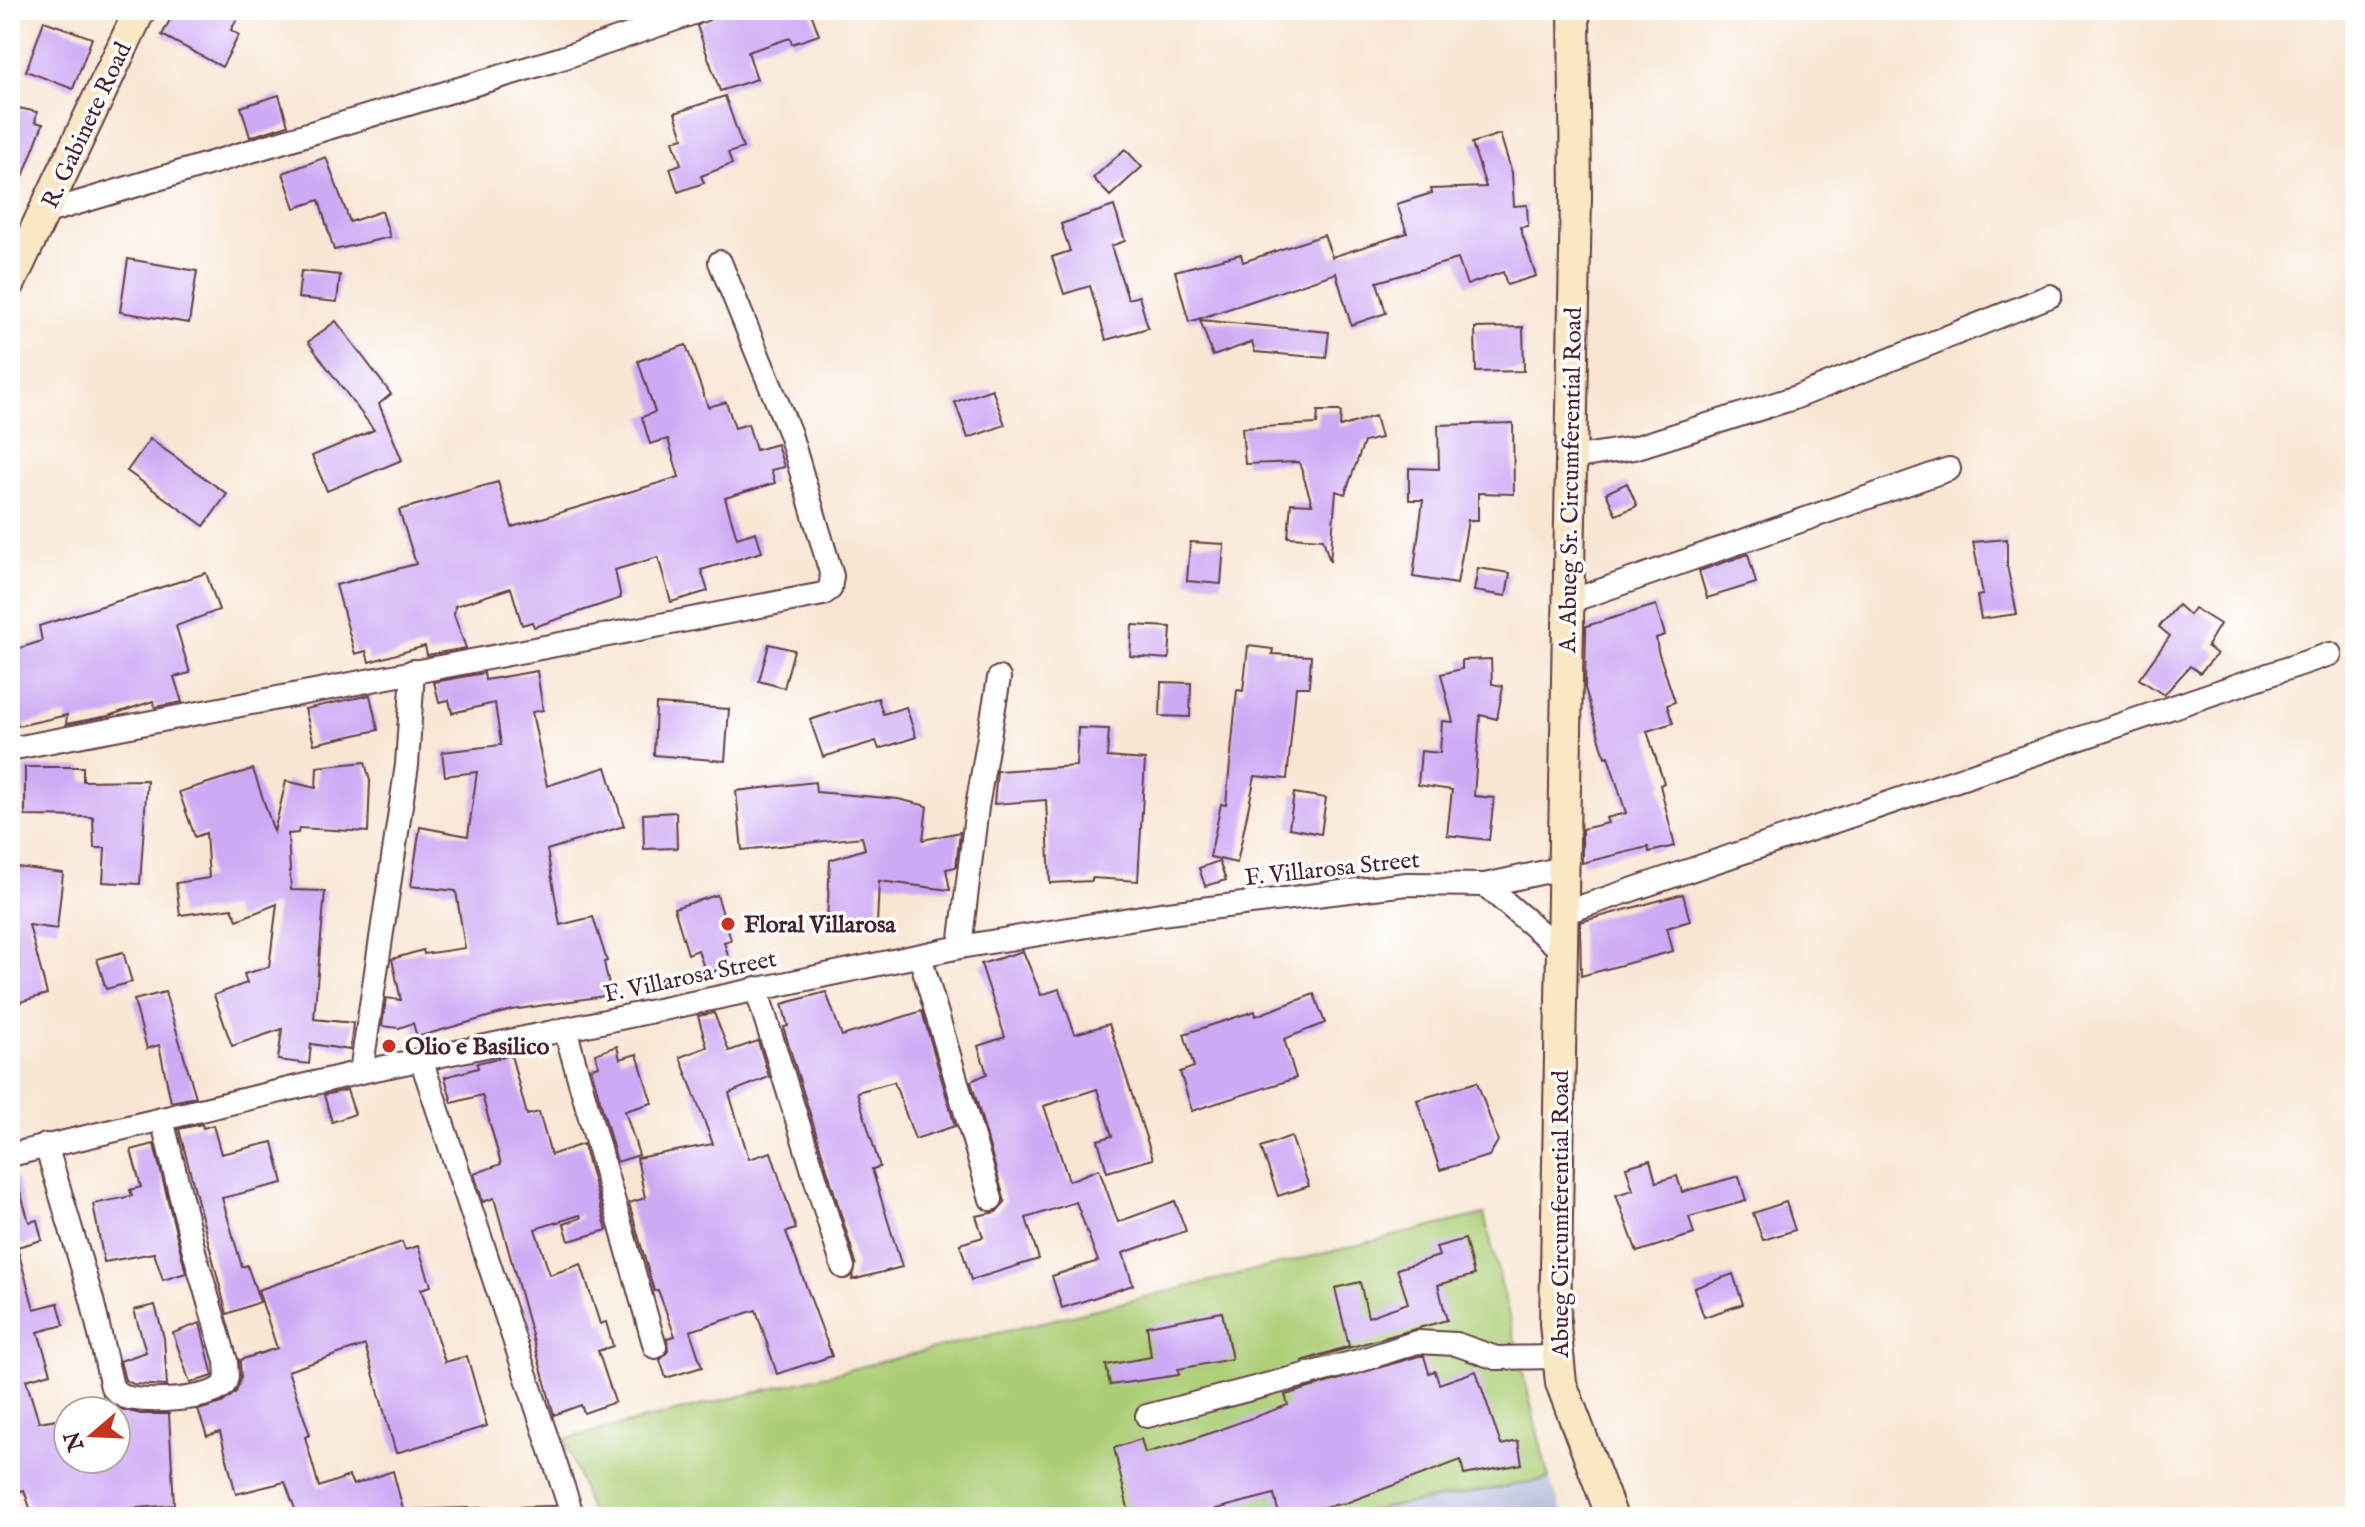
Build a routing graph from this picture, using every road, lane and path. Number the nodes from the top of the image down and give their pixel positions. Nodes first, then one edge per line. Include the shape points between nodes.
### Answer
1 (140, 10) edge
2 (702, 10) edge
3 (1574, 10) edge
4 (44, 213) junction
5 (720, 262) dead end
6 (10, 283) edge
7 (2050, 296) dead end
8 (1571, 458) junction
9 (1949, 469) dead end
10 (1568, 602) junction
11 (2330, 654) dead end
12 (413, 671) junction
13 (999, 678) dead end
14 (10, 749) edge
15 (1563, 868) junction
16 (1485, 885) junction
17 (1563, 913) junction
18 (960, 947) junction
19 (1560, 949) junction
20 (920, 956) junction
21 (756, 988) junction
22 (565, 1029) junction
23 (422, 1062) junction
24 (361, 1072) junction
25 (162, 1119) junction
26 (46, 1145) junction
27 (10, 1155) edge
28 (991, 1199) dead end
29 (843, 1267) dead end
30 (655, 1347) dead end
31 (1557, 1357) junction
32 (1147, 1416) dead end
33 (572, 1515) edge
34 (414, 1516) edge
35 (1612, 1517) edge

1 - 4 street, R. Gabinete Road
2 - 4 street via 562,58
3 - 8 street, A. Abueg Sr. Circumferential Road
4 - 6 street, R. Gabinete Road
5 - 12 street via 790,434 832,576 830,589 815,597
7 - 8 street via 1794,398 1634,448
8 - 10 street, A. Abueg Sr. Circumferential Road
9 - 10 street
10 - 15 street, A. Abueg Sr. Circumferential Road
11 - 17 street
12 - 14 street
12 - 24 street via 407,765
13 - 18 street
15 - 16 street, F. Villarosa Street
15 - 17 street, A. Abueg Sr. Circumferential Road
16 - 18 street, F. Villarosa Street via 1407,884 1282,898
16 - 19 street
17 - 19 street, A. Abueg Sr. Circumferential Road
18 - 20 street, F. Villarosa Street
19 - 31 street, Abueg Circumferential Road
20 - 21 street, F. Villarosa Street
20 - 28 street
21 - 22 street, F. Villarosa Street
21 - 29 street
22 - 23 street, F. Villarosa Street
22 - 30 street
23 - 24 street, F. Villarosa Street
23 - 33 street
24 - 25 street, F. Villarosa Street
25 - 26 street, F. Villarosa Street
25 - 26 street via 226,1361 227,1380 209,1395 133,1399 112,1387
26 - 27 street, F. Villarosa Street
31 - 32 street via 1496,1358 1456,1344 1417,1342
31 - 35 street, Abueg Circumferential Road via 1567,1403
33 - 34 lane

